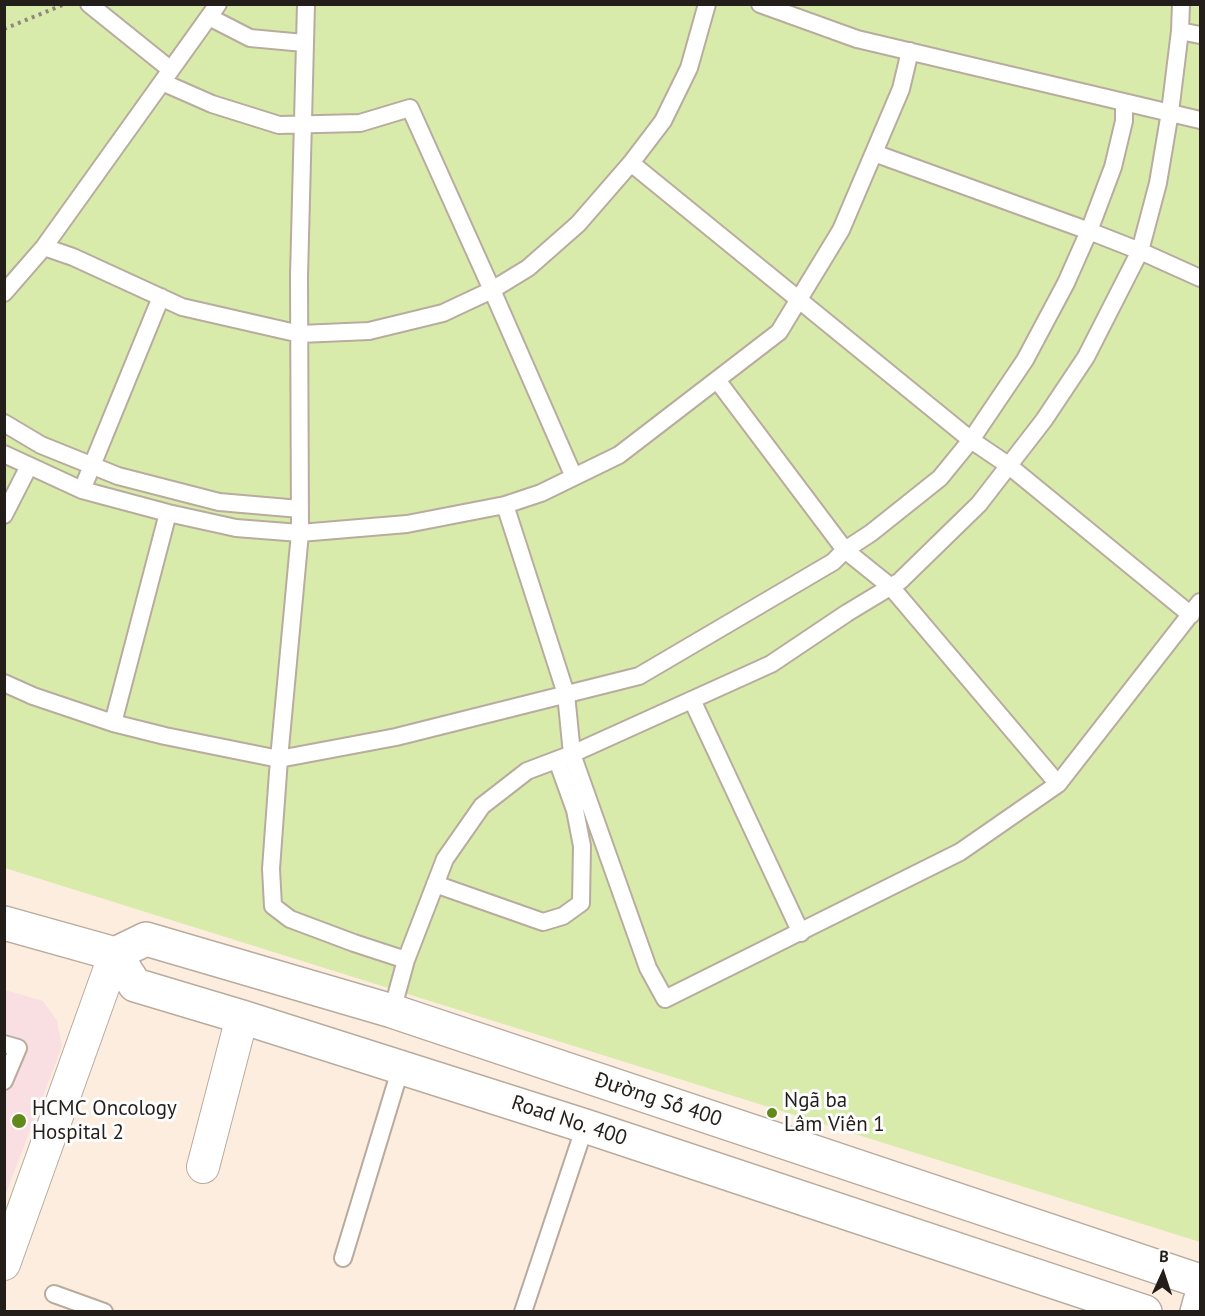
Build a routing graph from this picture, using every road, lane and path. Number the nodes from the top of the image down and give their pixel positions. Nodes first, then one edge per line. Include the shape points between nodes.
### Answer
1 (65, 4) edge
2 (89, 4) edge
3 (306, 4) edge
4 (708, 4) edge
5 (760, 4) edge
6 (1181, 4) edge
7 (213, 11) edge
8 (4, 29) edge
9 (1180, 31) junction
10 (1200, 35) edge
11 (304, 43) junction
12 (910, 51) junction
13 (167, 76) junction
14 (1124, 102) junction
15 (1170, 112) junction
16 (1200, 120) edge
17 (303, 124) junction
18 (874, 153) junction
19 (631, 163) junction
20 (1089, 231) junction
21 (44, 247) junction
22 (1140, 251) junction
23 (1200, 278) edge
24 (492, 290) junction
25 (4, 293) edge
26 (161, 297) junction
27 (799, 299) junction
28 (300, 334) junction
29 (717, 380) junction
30 (4, 423) edge
31 (971, 440) junction
32 (4, 454) edge
33 (1008, 465) junction
34 (29, 466) junction
35 (92, 466) junction
36 (574, 477) junction
37 (82, 490) junction
38 (505, 505) junction
39 (300, 509) junction
40 (168, 513) junction
41 (4, 516) edge
42 (300, 533) junction
43 (845, 550) junction
44 (891, 587) junction
45 (1196, 609) edge
46 (4, 683) edge
47 (566, 694) junction
48 (692, 700) junction
49 (113, 723) junction
50 (564, 757) junction
51 (279, 759) junction
52 (1058, 784) junction
53 (435, 884) junction
54 (4, 923) edge
55 (801, 933) junction
56 (115, 954) junction
57 (406, 960) junction
58 (392, 1011) junction
59 (242, 1017) junction
60 (4, 1044) edge
61 (401, 1067) junction
62 (4, 1081) edge
63 (585, 1126) junction
64 (203, 1167) dead end
65 (343, 1258) dead end
66 (4, 1264) edge
67 (1200, 1281) edge
68 (54, 1294) dead end
69 (1200, 1301) edge
70 (104, 1311) edge
71 (523, 1311) edge
72 (1145, 1311) edge
73 (1197, 1311) edge

1 - 8 path
2 - 13 lane
3 - 11 lane
4 - 19 lane via 689,68 663,121
5 - 12 lane via 857,39
6 - 9 lane
7 - 11 lane via 250,38
7 - 13 lane
9 - 10 lane
9 - 15 lane
11 - 17 lane
12 - 14 lane
12 - 18 lane via 901,89
13 - 17 lane via 212,104 279,125
13 - 21 lane
14 - 15 lane
14 - 20 lane via 1124,121 1113,167
15 - 16 lane
15 - 22 lane via 1158,183
17 - 24 lane via 360,123 410,108
17 - 28 lane
18 - 20 lane
18 - 27 lane via 841,230
19 - 24 lane via 578,224 528,268
19 - 27 lane
20 - 22 lane
20 - 31 lane via 1025,360
21 - 25 lane
21 - 26 lane
22 - 23 lane
22 - 33 lane via 1086,357
24 - 28 lane via 443,313 369,331
24 - 36 lane
26 - 28 lane via 182,307
26 - 35 lane
27 - 29 lane via 779,332
27 - 31 lane
28 - 39 lane
29 - 36 lane via 619,455
29 - 43 lane
30 - 35 lane via 41,445
31 - 33 lane
31 - 43 lane via 940,478
32 - 34 lane
33 - 44 lane via 979,504
33 - 45 lane
34 - 37 lane
34 - 41 lane
35 - 37 lane
35 - 39 lane via 219,502
36 - 38 lane
37 - 40 lane
38 - 42 lane via 407,524
38 - 47 lane
39 - 42 lane
40 - 42 lane via 236,528
40 - 49 lane
42 - 51 lane
43 - 44 lane
43 - 47 lane via 833,562 639,676
44 - 48 lane via 771,664
44 - 52 lane
45 - 52 lane
46 - 49 lane
47 - 50 lane
47 - 51 lane via 396,737
48 - 50 lane
48 - 55 lane
49 - 51 lane
50 - 53 lane via 527,771 482,806 445,859
50 - 53 lane via 582,846 581,903 563,916 543,922
50 - 55 lane via 648,968 665,999
51 - 57 lane via 271,869 273,906 290,919
52 - 55 lane via 960,852
53 - 57 lane
54 - 56 street
56 - 58 street, Đường Số 400 via 146,939
56 - 59 street, Road No. 400 via 135,985
56 - 66 street
57 - 58 lane
58 - 67 street, Đường Số 400
59 - 61 street, Road No. 400
59 - 64 street
60 - 62 lane via 18,1048
61 - 63 street, Road No. 400
61 - 65 lane
63 - 71 lane
63 - 72 street, Road No. 400
68 - 70 lane
69 - 73 street

